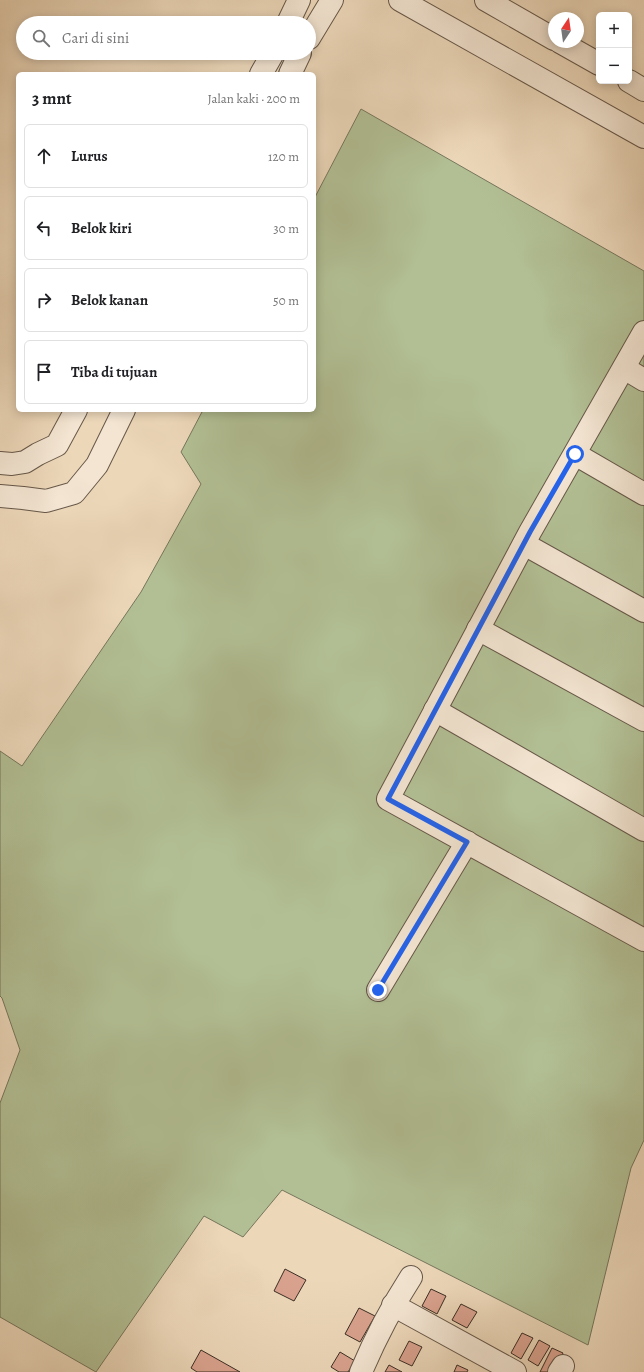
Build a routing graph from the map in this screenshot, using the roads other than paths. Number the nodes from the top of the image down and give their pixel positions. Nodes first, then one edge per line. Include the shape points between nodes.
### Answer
1 (299, 0) edge
2 (332, 0) edge
3 (400, 0) edge
4 (486, 0) edge
5 (291, 16) edge
6 (316, 26) edge
7 (548, 35) edge
8 (571, 48) edge
9 (269, 60) edge
10 (297, 60) edge
11 (596, 62) edge
12 (262, 72) edge
13 (291, 72) edge
14 (632, 83) edge
15 (644, 90) edge
16 (644, 137) edge
17 (644, 332) edge
18 (624, 368) junction
19 (644, 380) edge
20 (75, 412) edge
21 (123, 412) edge
22 (575, 454) junction
23 (0, 463) edge
24 (644, 494) edge
25 (0, 496) edge
26 (524, 544) junction
27 (644, 611) edge
28 (478, 629) junction
29 (435, 710) junction
30 (644, 720) edge
31 (644, 830) edge
32 (467, 842) junction
33 (644, 940) edge
34 (378, 990) dead end
35 (411, 1277) dead end
36 (393, 1305) junction
37 (361, 1372) edge
38 (515, 1372) edge

1 - 5 street
2 - 6 street
3 - 16 street
4 - 7 street
8 - 11 street
9 - 12 street
10 - 13 street
14 - 15 street
17 - 18 street
18 - 19 street
18 - 22 street
20 - 23 street via 57,445 25,462
21 - 25 street via 97,465 74,493 46,502
22 - 24 street
22 - 26 street
26 - 27 street
26 - 28 street
28 - 29 street
28 - 30 street
29 - 31 street
29 - 32 street via 388,799
32 - 33 street
32 - 34 street
35 - 36 street
36 - 37 street
36 - 38 street

